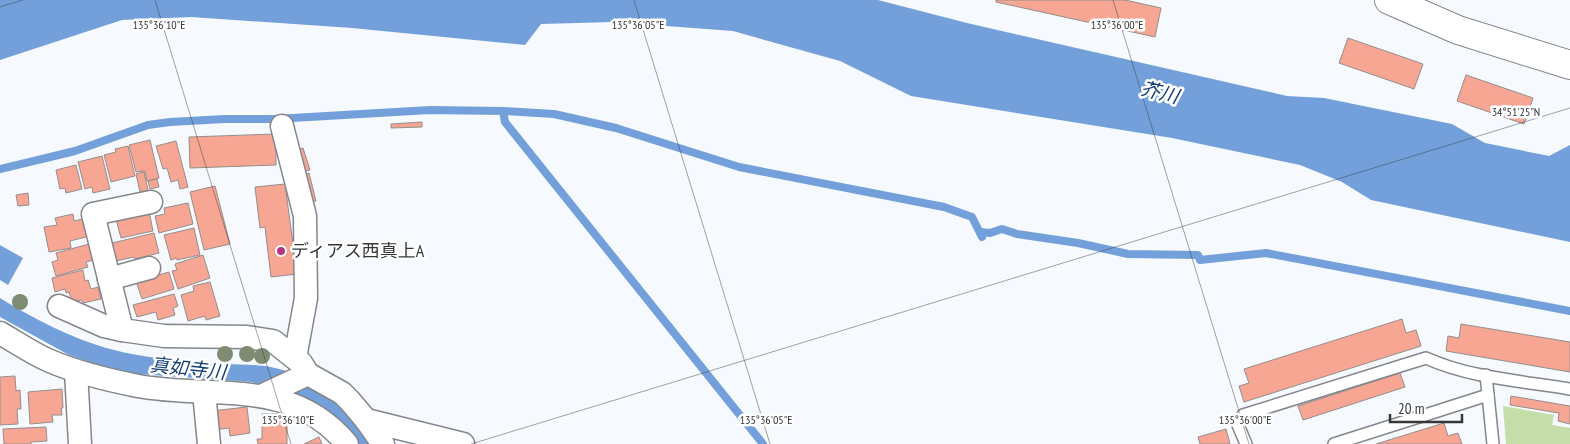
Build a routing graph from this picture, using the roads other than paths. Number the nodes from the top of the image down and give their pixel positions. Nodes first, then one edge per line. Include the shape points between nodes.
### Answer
1 (1389, 0) edge
2 (1570, 65) edge
3 (282, 126) dead end
4 (151, 202) dead end
5 (148, 268) dead end
6 (109, 278) junction
7 (59, 306) dead end
8 (122, 330) junction
9 (0, 333) edge
10 (301, 369) junction
11 (76, 371) junction
12 (1486, 375) junction
13 (1570, 389) edge
14 (204, 392) junction
15 (265, 394) junction
16 (1488, 395) junction
17 (366, 420) junction
18 (80, 444) edge
19 (209, 444) edge
20 (347, 444) edge
21 (383, 444) edge
22 (463, 444) edge
23 (1246, 444) edge
24 (1334, 444) edge
25 (1493, 444) edge

1 - 2 street via 1458,30
3 - 10 street via 305,216 306,298
4 - 6 street via 93,214
5 - 6 street
6 - 8 street
7 - 8 street via 104,326
8 - 10 street via 164,336 247,337 273,341
9 - 11 street via 48,360
10 - 15 street
10 - 17 street via 342,394
11 - 14 street via 139,386
11 - 18 street
12 - 13 lane
12 - 16 lane
12 - 23 lane via 1445,366 1426,358 1243,415 1238,425
14 - 15 street
14 - 19 street
15 - 20 street via 310,412
16 - 24 lane
16 - 25 lane
17 - 21 street
17 - 22 street

